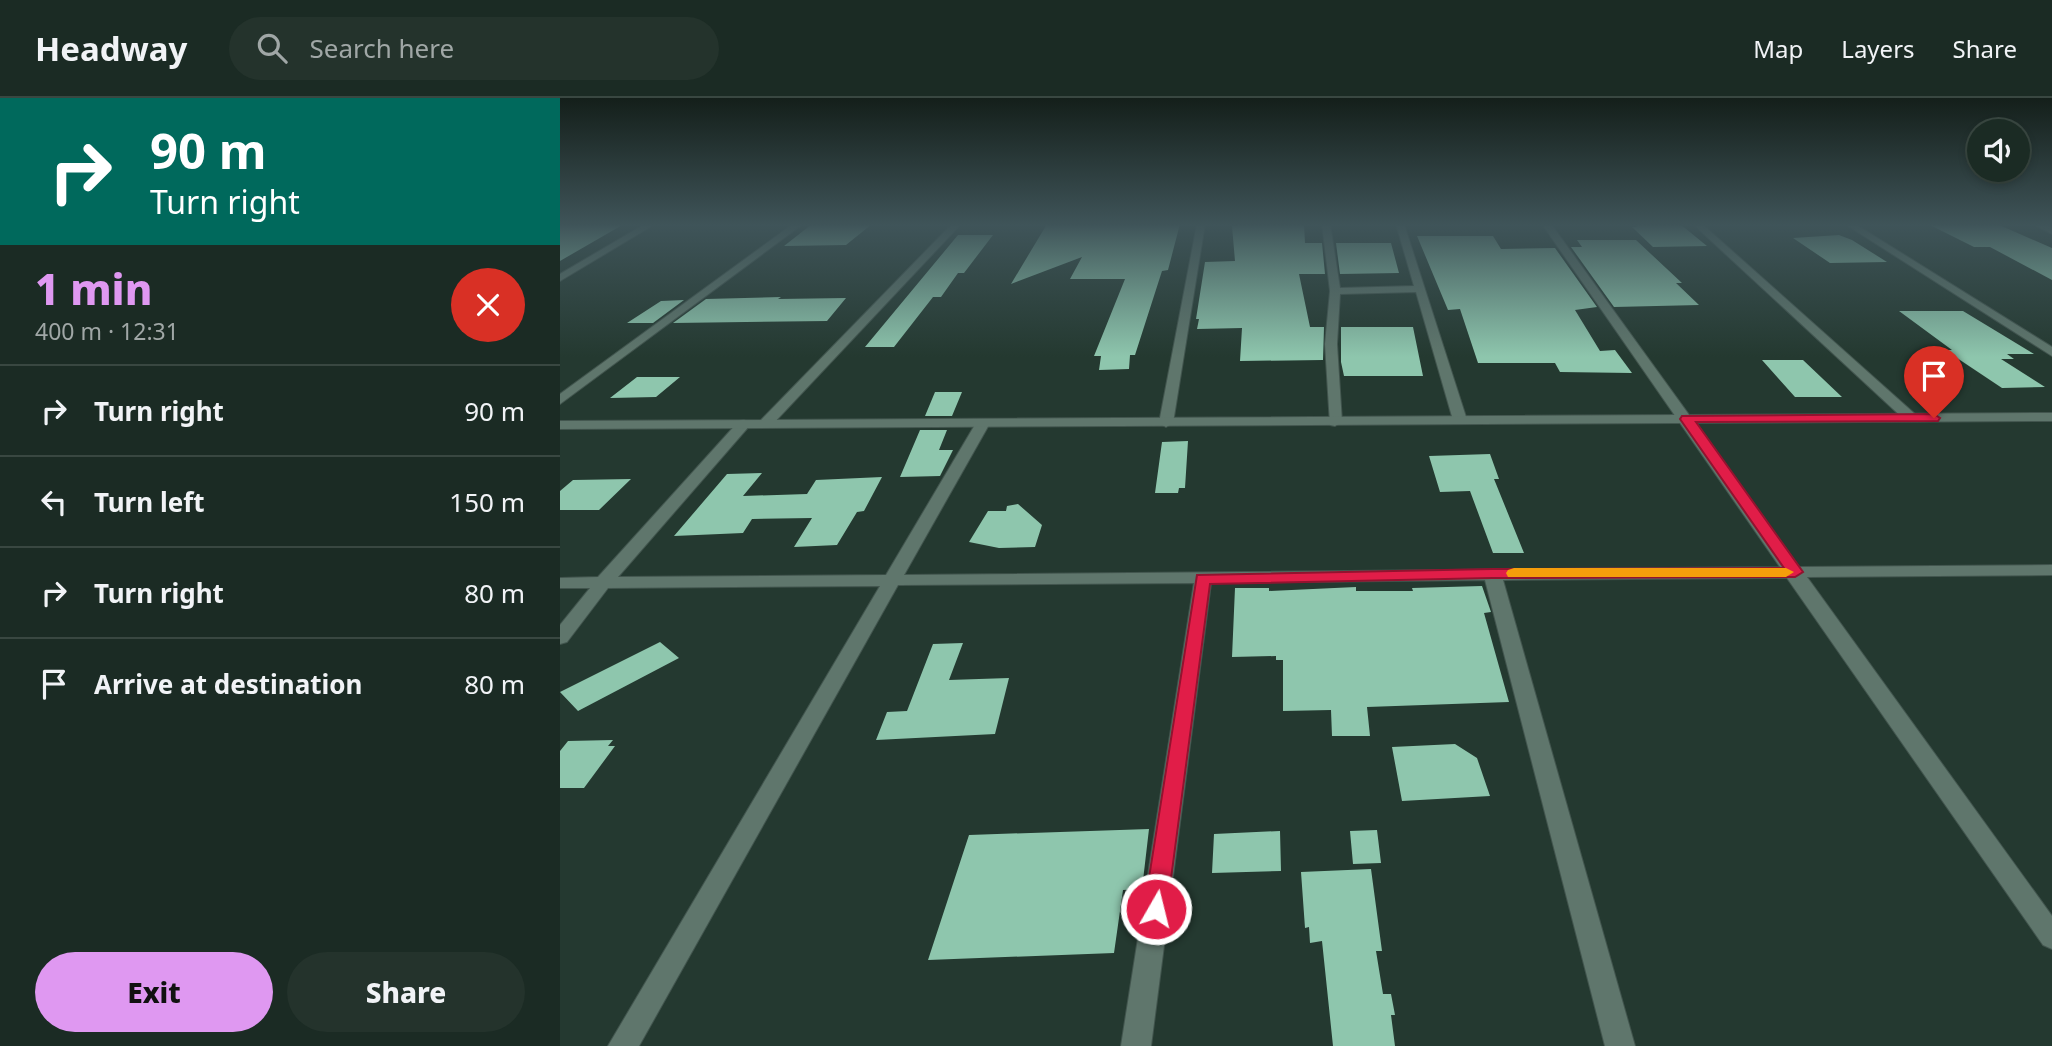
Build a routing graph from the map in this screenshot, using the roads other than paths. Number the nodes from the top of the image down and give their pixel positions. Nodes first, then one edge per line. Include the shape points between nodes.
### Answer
1 (576, 268) edge
2 (739, 268) edge
3 (915, 268) edge
4 (1193, 268) edge
5 (1332, 268) edge
6 (1414, 268) edge
7 (1578, 268) edge
8 (1745, 268) edge
9 (1919, 268) edge
10 (560, 278) edge
11 (1420, 289) junction
12 (1335, 291) junction
13 (2052, 352) edge
14 (560, 400) edge
15 (2052, 417) edge
16 (1911, 418) junction
17 (1687, 419) junction
18 (1460, 420) junction
19 (1335, 422) junction
20 (983, 423) junction
21 (1166, 423) junction
22 (744, 424) junction
23 (765, 424) junction
24 (560, 425) edge
25 (2052, 570) edge
26 (1795, 572) junction
27 (1492, 573) junction
28 (1203, 579) junction
29 (892, 580) junction
30 (560, 583) edge
31 (603, 583) junction
32 (560, 638) edge
33 (2052, 937) edge
34 (623, 1046) edge
35 (1136, 1046) edge
36 (1620, 1046) edge

1 - 10 street
2 - 14 street
3 - 23 street
4 - 21 street
5 - 12 street
6 - 11 street
7 - 17 street
8 - 16 street
9 - 13 street
11 - 12 street
11 - 18 street
12 - 19 street via 1331,344
15 - 16 street
16 - 17 street
17 - 18 street
17 - 26 street
18 - 19 street
19 - 21 street
20 - 21 street
20 - 23 street
20 - 29 street
22 - 23 street
22 - 24 street
22 - 31 street
25 - 26 street
26 - 27 street
26 - 33 street
27 - 28 street
27 - 36 street
28 - 29 street
28 - 35 street
29 - 31 street
29 - 34 street
30 - 31 street
31 - 32 street

